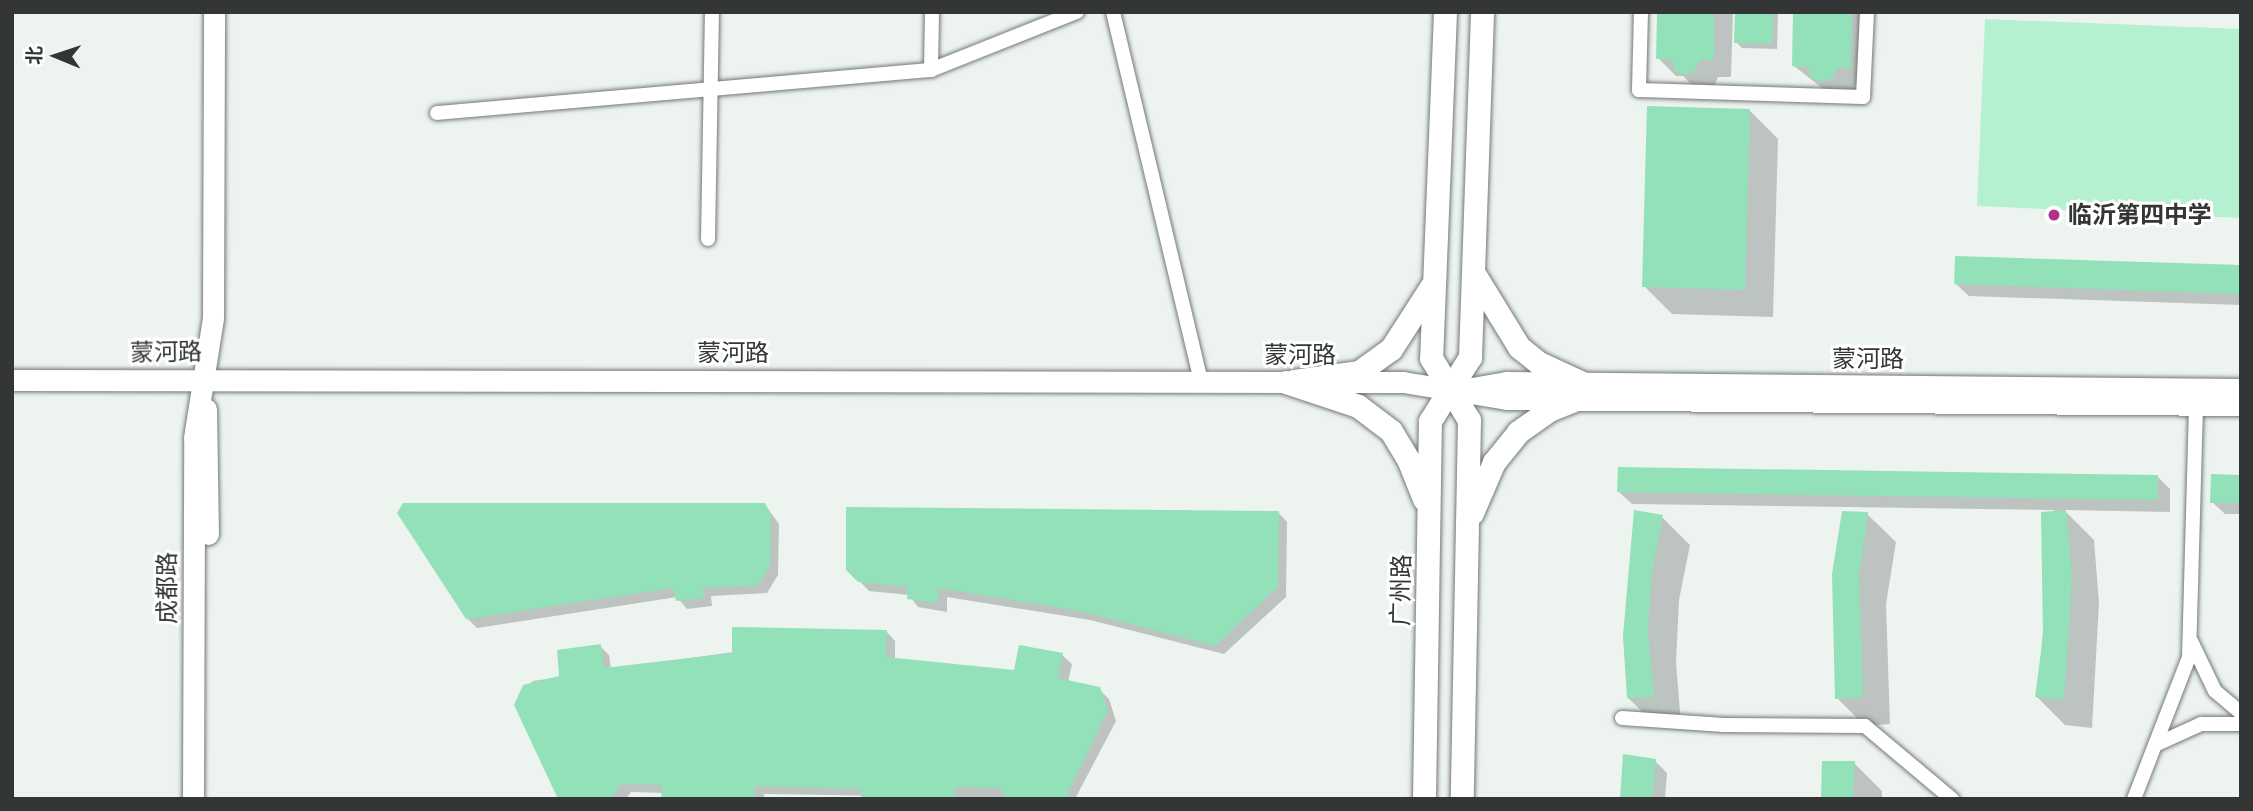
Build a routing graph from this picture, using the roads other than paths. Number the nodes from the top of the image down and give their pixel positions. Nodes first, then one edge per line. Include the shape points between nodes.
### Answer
1 (202, 12) edge
2 (215, 12) edge
3 (712, 12) edge
4 (932, 12) edge
5 (1077, 12) edge
6 (1112, 12) edge
7 (1445, 12) edge
8 (1482, 12) edge
9 (1641, 12) edge
10 (1867, 12) edge
11 (931, 70) junction
12 (709, 89) junction
13 (437, 113) dead end
14 (708, 239) dead end
15 (1473, 272) junction
16 (1434, 281) junction
17 (203, 378) junction
18 (12, 380) edge
19 (1201, 381) junction
20 (1286, 382) junction
21 (2241, 388) edge
22 (1453, 391) junction
23 (1581, 391) junction
24 (2196, 405) junction
25 (2241, 405) edge
26 (1429, 511) junction
27 (1468, 522) junction
28 (2189, 639) junction
29 (2241, 713) edge
30 (1622, 718) dead end
31 (2241, 724) edge
32 (2155, 745) junction
33 (193, 799) edge
34 (206, 799) edge
35 (1424, 799) edge
36 (1462, 799) edge
37 (1952, 799) edge
38 (2134, 799) edge

1 - 17 street, 成都路 via 198,317
2 - 17 street, 成都路 via 213,318
3 - 12 street
4 - 11 street
5 - 11 street
6 - 19 street
7 - 16 main road
8 - 15 main road, 广州路
9 - 10 street via 1639,90 1863,97
11 - 12 street
12 - 13 street
12 - 14 street
15 - 22 main road, 广州路 via 1470,357
15 - 23 main road via 1519,347
16 - 20 main road via 1391,349 1359,372
16 - 22 main road via 1431,358
17 - 18 street, 蒙河路
17 - 19 street, 蒙河路
17 - 33 street, 成都路 via 194,438
17 - 34 street, 成都路 via 209,441
19 - 20 street, 蒙河路
20 - 22 street, 蒙河路 via 1403,382
20 - 26 main road via 1358,406 1391,432 1408,459
21 - 23 street, 蒙河路
22 - 23 street, 蒙河路 via 1507,382
22 - 26 main road, 广州路 via 1430,421
22 - 27 main road via 1468,420
23 - 24 street, 蒙河路
23 - 27 main road via 1518,432 1494,462
24 - 25 street, 蒙河路
24 - 28 street
26 - 35 main road, 广州路
27 - 36 main road
28 - 29 street via 2214,691
28 - 32 street via 2189,656
30 - 37 street via 1724,726 1865,726
31 - 32 street via 2201,724
32 - 38 street

